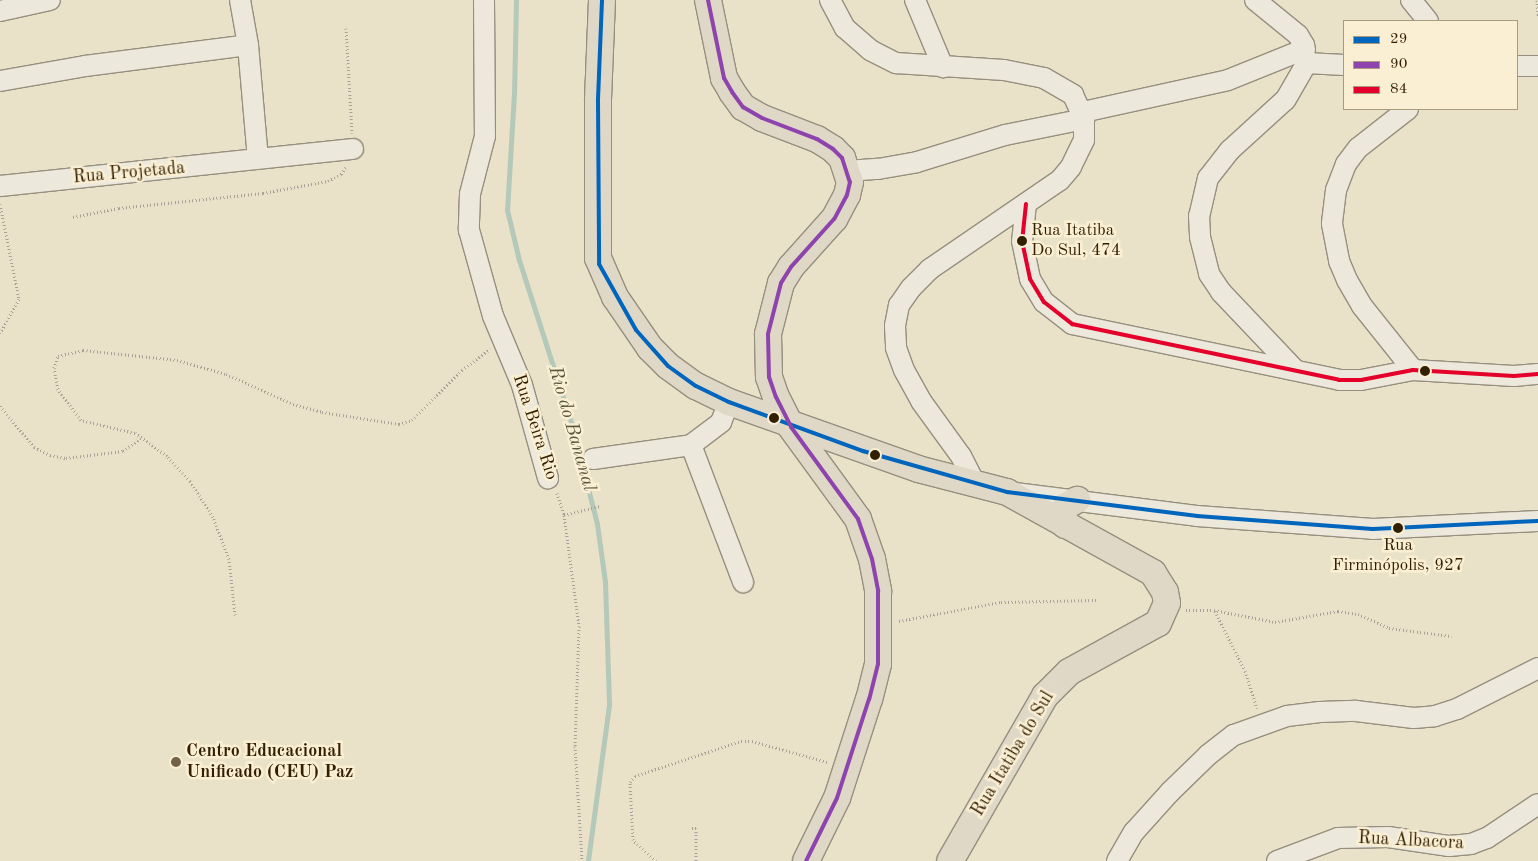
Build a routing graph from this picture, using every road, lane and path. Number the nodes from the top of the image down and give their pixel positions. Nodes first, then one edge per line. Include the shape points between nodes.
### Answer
1 (50, 0) edge
2 (240, 0) edge
3 (484, 0) edge
4 (602, 0) edge
5 (708, 0) edge
6 (830, 0) edge
7 (916, 0) edge
8 (1255, 0) edge
9 (1411, 0) edge
10 (1537, 0) edge
11 (0, 11) edge
12 (1538, 16) edge
13 (1427, 20) edge
14 (248, 45) junction
15 (1305, 56) junction
16 (1343, 65) edge
17 (1518, 66) edge
18 (1538, 66) edge
19 (943, 67) junction
20 (0, 81) edge
21 (1407, 110) edge
22 (1083, 115) junction
23 (353, 149) dead end
24 (258, 159) junction
25 (847, 171) junction
26 (0, 186) edge
27 (0, 204) edge
28 (1026, 204) junction
29 (0, 333) edge
30 (502, 340) junction
31 (1294, 370) junction
32 (1413, 370) junction
33 (1538, 374) edge
34 (729, 402) junction
35 (0, 406) edge
36 (791, 427) junction
37 (940, 428) junction
38 (141, 438) junction
39 (691, 444) junction
40 (593, 459) dead end
41 (944, 475) junction
42 (548, 478) joint
43 (975, 483) junction
44 (1008, 492) junction
45 (1077, 500) junction
46 (600, 506) dead end
47 (564, 515) junction
48 (1538, 521) edge
49 (1065, 525) junction
50 (743, 582) dead end
51 (1096, 600) dead end
52 (235, 615) dead end
53 (880, 625) junction
54 (1451, 636) dead end
55 (1538, 668) edge
56 (1264, 722) junction
57 (847, 767) junction
58 (1538, 804) edge
59 (692, 828) dead end
60 (582, 861) edge
61 (656, 861) edge
62 (696, 861) edge
63 (806, 861) edge
64 (950, 861) edge
65 (1117, 861) edge
66 (1277, 861) edge

1 - 11 street
2 - 14 street
3 - 30 street, Rua Beira Rio via 485,136 470,194 469,230 476,263
4 - 34 main road, Rua Itatiba do Sul via 598,258 603,275 636,330 662,360 696,386
5 - 25 main road via 724,78 743,106 762,118 817,139 842,158
6 - 19 street via 845,28 870,50 896,63
7 - 19 street
8 - 15 street via 1290,25
9 - 13 street
10 - 12 path
14 - 20 street via 85,66
14 - 24 street
15 - 16 street
15 - 22 street via 1228,80
15 - 31 street via 1285,100 1218,163 1208,178 1199,216 1203,257 1209,274 1221,292
17 - 18 street
19 - 22 street via 1004,70 1044,78 1073,95
21 - 32 street via 1358,148 1346,164 1336,190 1332,224 1339,261 1362,306
22 - 25 street via 917,162
22 - 28 street via 1084,140 1071,167 1060,180
23 - 24 street, Rua Projetada
24 - 26 street, Rua Projetada
25 - 36 main road via 850,182 842,205 821,236 781,282 771,314 769,377
27 - 29 path via 19,299
28 - 31 street via 1022,241 1030,279 1044,302 1058,316 1072,324
28 - 37 street via 930,269 899,305 895,326 896,348 904,370
30 - 38 path via 462,370 412,420 399,424 322,412 294,404 226,374 177,360 83,350 58,356 54,368 58,389 82,420
30 - 42 street, Rua Beira Rio via 522,385
31 - 32 street via 1339,380 1361,380
32 - 33 street via 1514,376
34 - 36 main road, Rua Itatiba do Sul
34 - 39 street via 721,422
35 - 38 path via 34,447 50,455 66,458 123,451
36 - 41 main road, Rua Itatiba do Sul
36 - 53 main road via 839,490 864,532 878,591
37 - 41 street
37 - 43 street via 961,456
38 - 52 path via 167,456 190,481 213,517 229,559
39 - 40 street
39 - 50 street
41 - 43 main road, Rua Itatiba do Sul
42 - 47 path, Rua Beira Rio via 562,502
43 - 44 main road, Rua Itatiba do Sul
44 - 45 street
44 - 49 main road, Rua Itatiba do Sul
45 - 48 street via 1198,516 1373,529
45 - 49 main road via 1066,506 1063,512
46 - 47 path
47 - 60 path, Rua Beira Rio via 579,626 574,746
49 - 64 main road, Rua Itatiba do Sul via 1153,573 1165,592 1164,614 1158,623 1069,672 1054,686 1033,714
51 - 53 path via 1001,602
53 - 57 main road via 878,664
54 - 56 path via 1389,628 1358,614 1338,611 1275,622 1214,610 1245,671
55 - 56 street via 1457,710 1435,716 1414,718 1320,712
56 - 65 street via 1234,735 1208,755 1134,832
57 - 61 path via 742,741 646,771 630,782 633,840
57 - 63 main road via 823,831
58 - 66 street, Rua Albacora via 1487,838 1471,844 1449,846 1388,837 1338,838
59 - 62 path via 696,828

